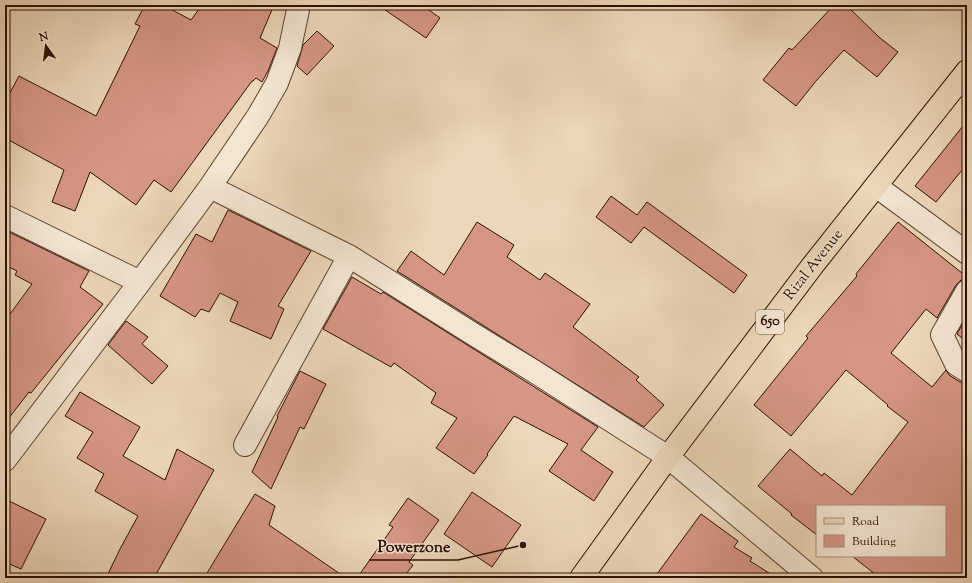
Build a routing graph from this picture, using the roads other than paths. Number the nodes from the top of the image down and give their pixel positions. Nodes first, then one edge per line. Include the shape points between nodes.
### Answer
1 (299, 5) edge
2 (967, 71) edge
3 (876, 186) junction
4 (210, 187) junction
5 (5, 216) edge
6 (967, 253) edge
7 (349, 256) junction
8 (140, 282) junction
9 (967, 292) edge
10 (967, 371) edge
11 (245, 445) dead end
12 (668, 458) junction
13 (5, 460) edge
14 (580, 578) edge
15 (812, 578) edge

1 - 4 street via 290,48 277,83
2 - 3 main road, Rizal Avenue / 650
3 - 6 street
3 - 12 main road, Rizal Avenue / 650 via 813,265
4 - 7 street
4 - 8 street
5 - 8 street
7 - 11 street
7 - 12 street
8 - 13 street
9 - 10 street via 942,335 956,364
12 - 14 main road, Rizal Avenue / 650
12 - 15 street

